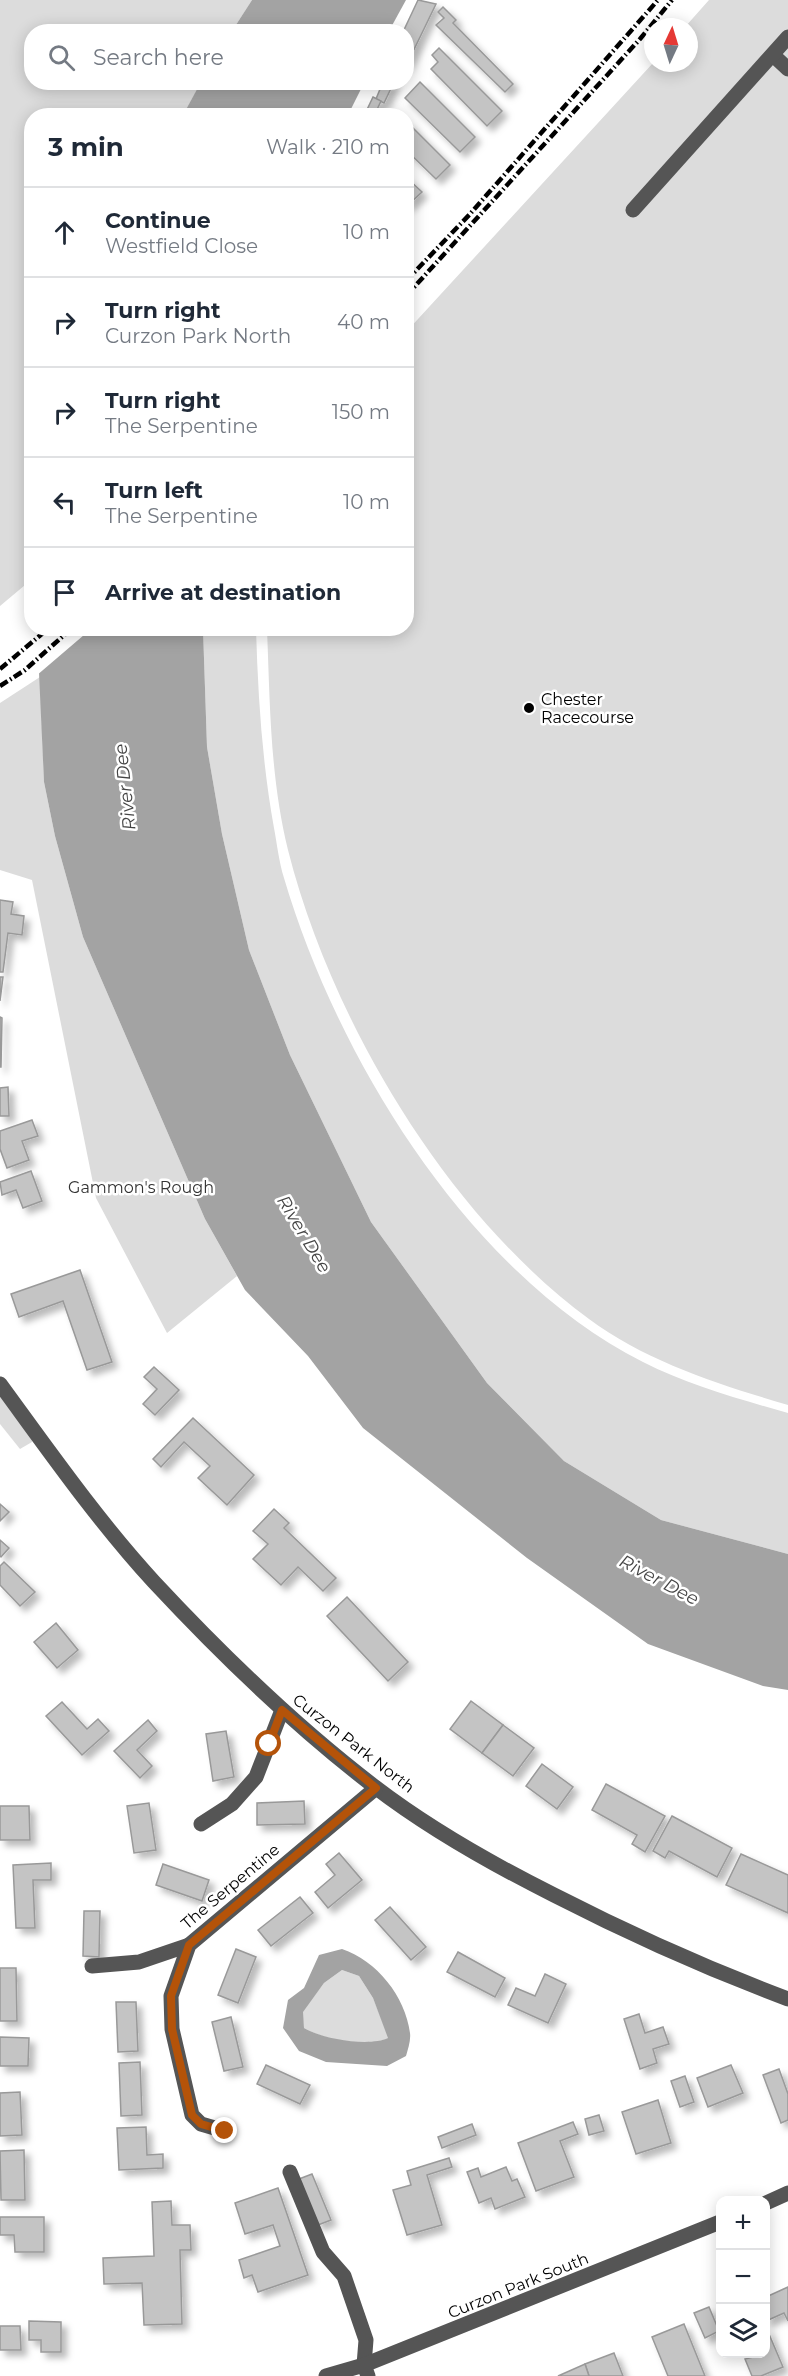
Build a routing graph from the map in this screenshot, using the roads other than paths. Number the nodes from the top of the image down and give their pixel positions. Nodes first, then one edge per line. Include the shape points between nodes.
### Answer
1 (788, 37) edge
2 (773, 55) junction
3 (788, 69) edge
4 (633, 210) dead end
5 (0, 1384) edge
6 (282, 1710) junction
7 (376, 1788) junction
8 (201, 1824) dead end
9 (189, 1945) junction
10 (92, 1966) dead end
11 (788, 1999) edge
12 (225, 2131) dead end
13 (290, 2172) dead end
14 (788, 2193) edge
15 (770, 2201) edge
16 (716, 2224) edge
17 (366, 2371) edge
18 (326, 2376) edge

1 - 2 street
2 - 3 street
2 - 4 street
5 - 6 street, Curzon Park North via 153,1581
6 - 7 street, Curzon Park North
6 - 8 street via 256,1778 232,1804
7 - 9 street, The Serpentine
7 - 11 street, Curzon Park North via 485,1860 620,1929
9 - 10 street via 139,1962
9 - 12 street, The Serpentine via 171,1996 172,2029 192,2115 201,2124
13 - 17 street via 323,2252 344,2276 366,2340
14 - 15 street
16 - 17 street, Curzon Park South
17 - 18 street, Curzon Park South

